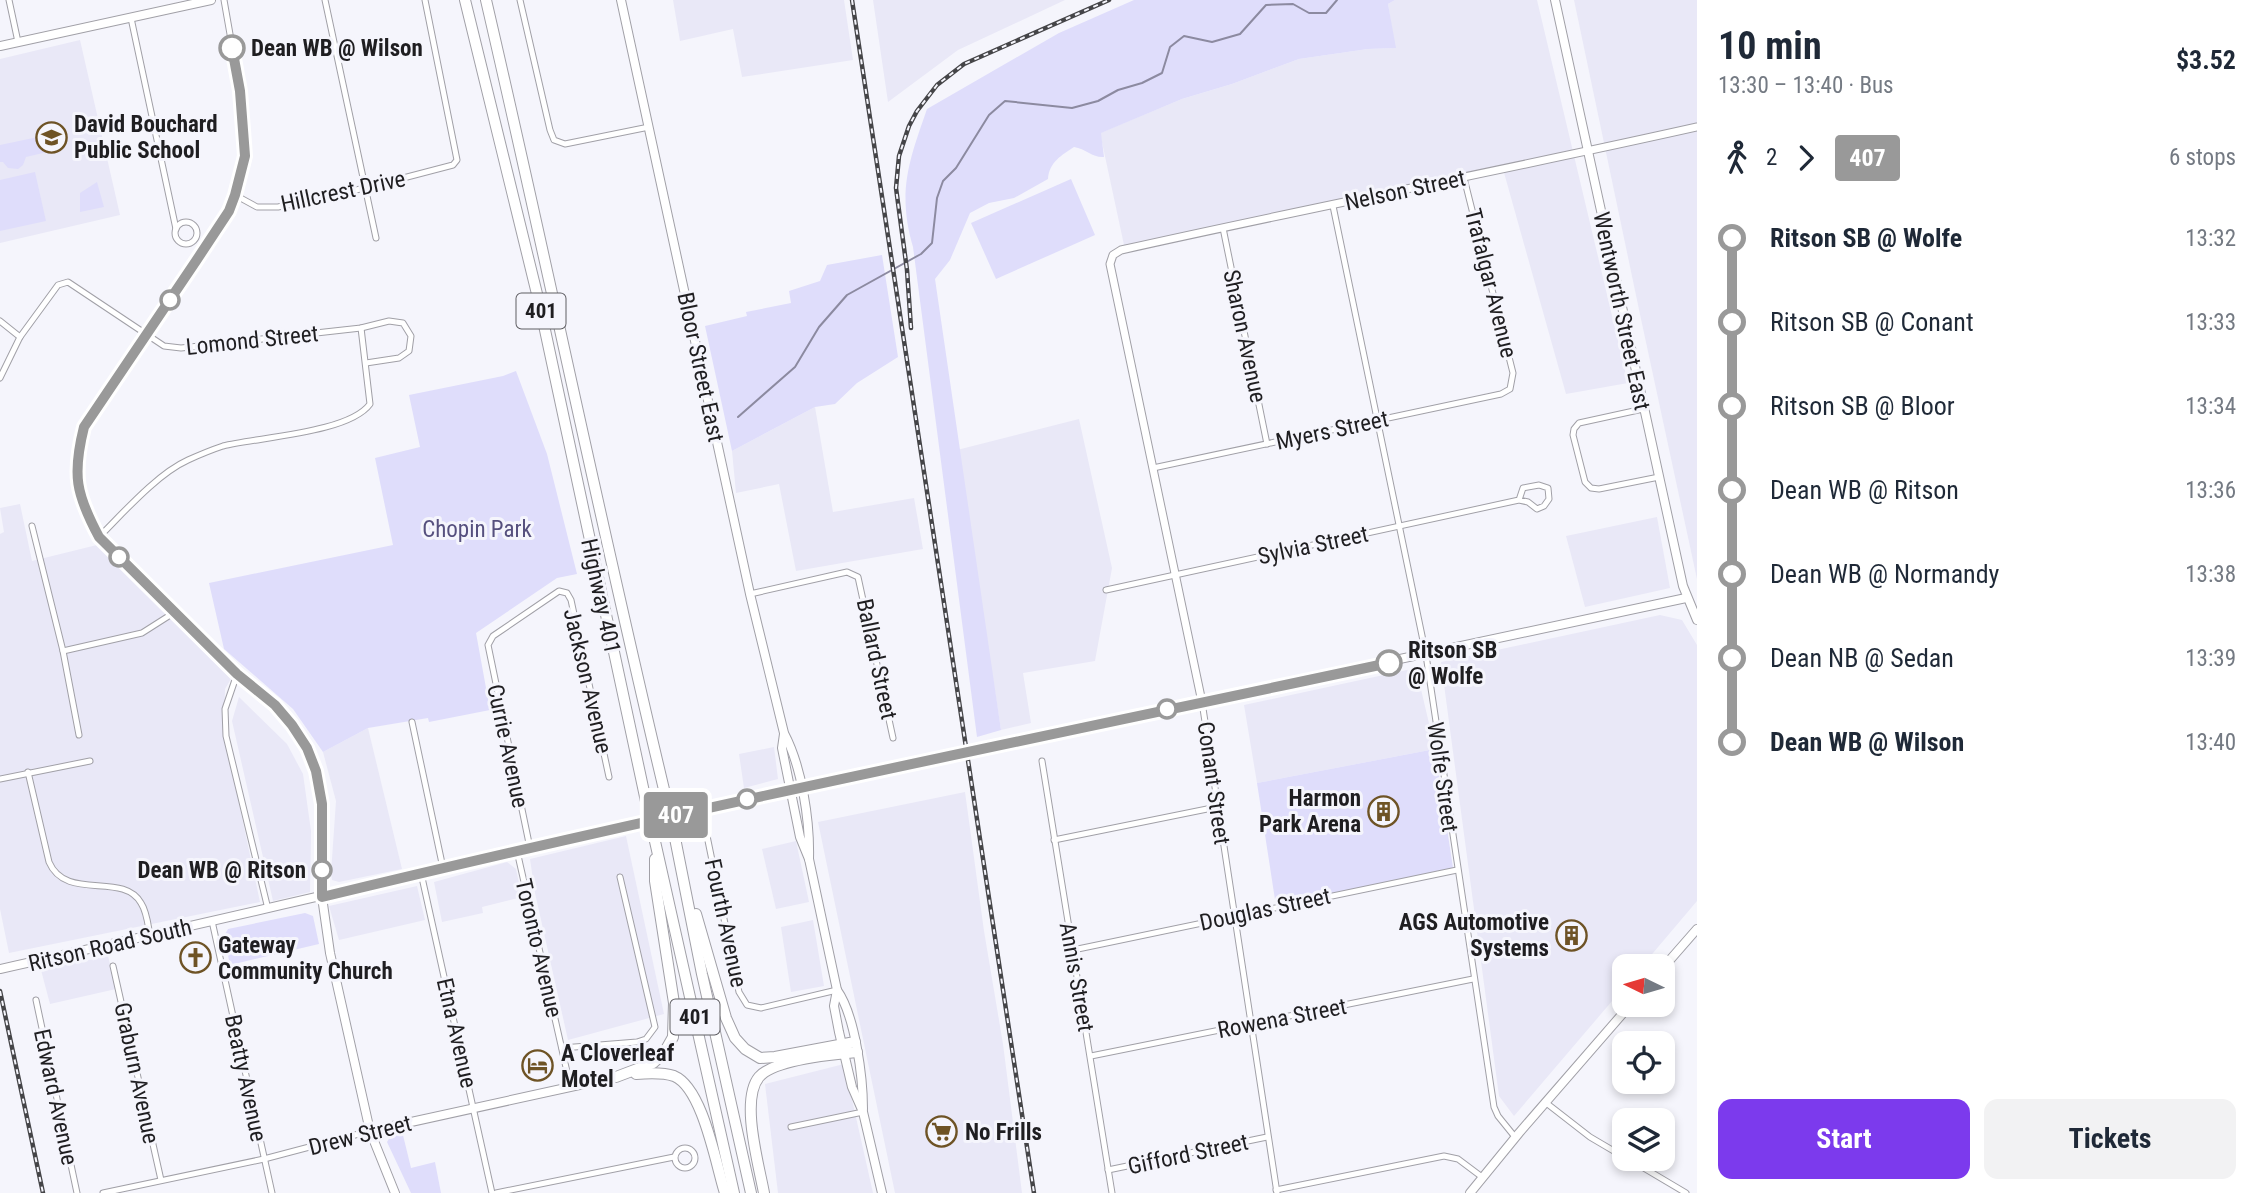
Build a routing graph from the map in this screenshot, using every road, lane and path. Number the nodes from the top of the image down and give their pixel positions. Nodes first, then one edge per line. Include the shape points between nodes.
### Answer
1 (9, 0) edge
2 (211, 0) edge
3 (224, 0) edge
4 (325, 0) edge
5 (425, 0) edge
6 (465, 0) edge
7 (486, 0) edge
8 (520, 0) edge
9 (621, 0) edge
10 (1555, 0) edge
11 (131, 18) junction
12 (18, 43) junction
13 (0, 46) edge
14 (649, 127) junction
15 (1697, 127) edge
16 (1588, 151) junction
17 (1464, 178) junction
18 (365, 188) junction
19 (235, 195) junction
20 (1333, 206) junction
21 (1223, 228) junction
22 (176, 229) junction
23 (376, 238) dead end
24 (1113, 255) joint
25 (0, 321) edge
26 (361, 328) junction
27 (145, 335) junction
28 (20, 337) junction
29 (366, 363) junction
30 (0, 378) edge
31 (1510, 389) joint
32 (1643, 409) junction
33 (1378, 421) junction
34 (1267, 444) junction
35 (1153, 468) junction
36 (1658, 477) junction
37 (1520, 500) junction
38 (32, 526) dead end
39 (1399, 527) junction
40 (99, 537) junction
41 (1176, 574) junction
42 (1106, 590) dead end
43 (750, 594) junction
44 (1697, 596) edge
45 (1686, 598) junction
46 (175, 612) junction
47 (1697, 620) edge
48 (488, 645) joint
49 (63, 651) junction
50 (1426, 655) junction
51 (237, 674) junction
52 (1202, 702) junction
53 (412, 722) dead end
54 (785, 733) junction
55 (79, 735) dead end
56 (893, 738) dead end
57 (90, 761) dead end
58 (1042, 761) dead end
59 (29, 772) junction
60 (609, 777) dead end
61 (0, 779) edge
62 (800, 787) junction
63 (790, 789) junction
64 (1217, 807) junction
65 (706, 831) dead end
66 (1054, 840) junction
67 (655, 842) junction
68 (530, 848) junction
69 (517, 851) junction
70 (678, 851) junction
71 (809, 859) junction
72 (443, 868) junction
73 (1457, 870) junction
74 (421, 873) junction
75 (620, 877) dead end
76 (322, 897) junction
77 (268, 909) junction
78 (1234, 916) junction
79 (212, 921) junction
80 (1697, 929) edge
81 (150, 936) junction
82 (1073, 950) junction
83 (1675, 954) edge
84 (114, 966) dead end
85 (0, 970) edge
86 (1473, 979) junction
87 (837, 990) junction
88 (36, 1000) dead end
89 (1620, 1017) edge
90 (1250, 1025) junction
91 (856, 1047) junction
92 (562, 1048) junction
93 (843, 1048) junction
94 (1091, 1056) junction
95 (616, 1077) junction
96 (570, 1085) junction
97 (1545, 1102) junction
98 (473, 1107) junction
99 (863, 1112) junction
100 (791, 1127) dead end
101 (370, 1131) junction
102 (1268, 1137) junction
103 (1515, 1138) junction
104 (1612, 1150) edge
105 (674, 1157) dead end
106 (264, 1159) junction
107 (1108, 1170) junction
108 (1648, 1171) edge
109 (1482, 1178) junction
110 (161, 1180) junction
111 (1276, 1191) edge
112 (77, 1193) edge
113 (103, 1193) edge
114 (272, 1193) edge
115 (395, 1193) edge
116 (494, 1193) edge
117 (725, 1193) edge
118 (734, 1193) edge
119 (751, 1193) edge
120 (764, 1193) edge
121 (881, 1193) edge
122 (1112, 1193) edge
123 (1469, 1193) edge
124 (1686, 1193) edge

1 - 12 street
2 - 11 main road
3 - 19 street via 240,91 245,156
4 - 18 street
5 - 18 street, Hillcrest Drive via 458,157 453,164
6 - 67 highway, Highway 401 / 401, bridge via 539,302
7 - 70 highway, Highway 401 / 401, bridge
8 - 14 street via 554,140 565,144
9 - 14 main road, Bloor Street East
10 - 16 main road, Wentworth Street East
11 - 12 main road
11 - 22 street
12 - 13 main road
14 - 43 main road, Bloor Street East
15 - 16 street, Nelson Street
16 - 17 street, Nelson Street
16 - 32 main road, Wentworth Street East
17 - 20 street, Nelson Street
17 - 31 street, Trafalgar Avenue via 1513,373
18 - 19 street, Hillcrest Drive via 278,207 257,207
18 - 23 street
19 - 27 street
20 - 21 street, Nelson Street
20 - 33 street, Wolfe Street
21 - 24 street, Nelson Street
21 - 34 street, Sharon Avenue
22 - 22 street via 184,222 191,224 197,233 195,240 182,244 176,239
24 - 35 street, Conant Street via 1110,264
25 - 28 street
26 - 27 street, Lomond Street via 181,348 164,346
26 - 29 street
26 - 29 street, Lomond Street via 389,321 403,323 411,336 409,351 399,358
27 - 28 street, Lomond Street via 68,282 58,285
27 - 40 street via 84,427 76,457 77,487
28 - 30 street
29 - 40 street via 370,404 364,413 332,425 221,447 185,461 140,495
31 - 33 street, Myers Street
32 - 36 main road, Wentworth Street East
32 - 36 street via 1579,423 1573,435 1585,482 1591,488
33 - 34 street, Myers Street
33 - 39 street, Wolfe Street
34 - 35 street, Myers Street
35 - 41 street, Conant Street
36 - 45 main road, Wentworth Street East
37 - 37 street, Sylvia Street via 1537,509 1549,499 1548,488 1523,488
37 - 39 street, Sylvia Street
38 - 49 street
39 - 41 street, Sylvia Street
39 - 50 street, Wolfe Street
40 - 46 street
41 - 42 street, Sylvia Street
41 - 52 street, Conant Street
43 - 54 main road, Bloor Street East
43 - 56 street, Ballard Street via 847,572 856,574
44 - 45 street, Ritson Road South
45 - 47 main road, Wentworth Street East
45 - 50 main road, Ritson Road South
46 - 49 street via 142,633
46 - 51 street
48 - 60 street, Jackson Avenue via 493,636 559,591 567,593
48 - 68 street, Currie Avenue
49 - 55 street
50 - 52 main road, Ritson Road South
50 - 73 street, Wolfe Street
51 - 76 street via 292,725 316,771 322,804
51 - 77 street via 225,709 226,736
52 - 62 main road, Ritson Road South, bridge
52 - 64 street, Conant Street
53 - 72 street
54 - 62 main road, Bloor Street East
54 - 63 main road, Bloor Street East via 782,748
57 - 59 street
58 - 66 street, Annis Street
59 - 61 street
59 - 81 street via 52,871 68,882 131,893 142,905
62 - 63 main road, Ritson Road South
62 - 71 main road, Bloor Street East via 810,832
63 - 68 main road, Ritson Road South
63 - 71 main road, Bloor Street East
64 - 66 street
64 - 78 street, Conant Street
65 - 87 street, Fourth Avenue via 739,992 747,1005 761,1008
66 - 82 street, Annis Street
67 - 95 highway via 654,881 674,1003 673,1037 653,1063
67 - 118 highway, Highway 401 / 401
68 - 69 main road, Ritson Road South
69 - 72 main road, Ritson Road South
69 - 92 street, Toronto Avenue
70 - 93 highway via 735,1038 760,1058
70 - 119 highway, Highway 401 / 401
71 - 87 main road, Bloor Street East
72 - 74 main road, Ritson Road South
73 - 78 street, Douglas Street
73 - 86 street, Wolfe Street
74 - 76 main road, Ritson Road South
74 - 98 street, Etna Avenue
75 - 92 street via 656,1027 637,1042
76 - 77 main road, Ritson Road South
76 - 101 main road
77 - 79 main road, Ritson Road South
78 - 82 street, Douglas Street
78 - 90 street, Conant Street
79 - 81 main road, Ritson Road South
79 - 106 street, Beatty Avenue
80 - 83 main road
81 - 85 main road, Ritson Road South
82 - 94 street, Annis Street
84 - 110 street, Graburn Avenue
86 - 90 street, Rowena Street
86 - 103 street, Wolfe Street via 1494,1108
87 - 91 main road, Bloor Street East via 845,1002
87 - 93 main road, Bloor Street East via 834,1006
88 - 112 street, Edward Avenue
89 - 97 main road
90 - 94 street, Rowena Street
90 - 102 street, Conant Street
91 - 93 highway
91 - 99 main road, Bloor Street East
92 - 96 street, Toronto Avenue
93 - 99 main road, Bloor Street East
93 - 120 highway via 776,1066 759,1077 753,1088 752,1121
94 - 107 street, Annis Street
95 - 96 main road, Drew Street
95 - 117 highway via 651,1072 683,1083 694,1097
96 - 98 main road, Drew Street
97 - 103 main road
97 - 104 street
98 - 101 main road, Drew Street
98 - 116 street, Etna Avenue
99 - 100 street
99 - 121 main road, Bloor Street East
101 - 106 street, Drew Street
101 - 115 main road
102 - 107 street, Gifford Street
102 - 111 street, Conant Street
103 - 109 main road
105 - 116 street
106 - 110 street, Drew Street
106 - 114 street, Beatty Avenue
107 - 122 street, Annis Street
108 - 124 street
109 - 111 street via 1458,1159 1444,1156
109 - 123 main road
110 - 113 street, Drew Street

